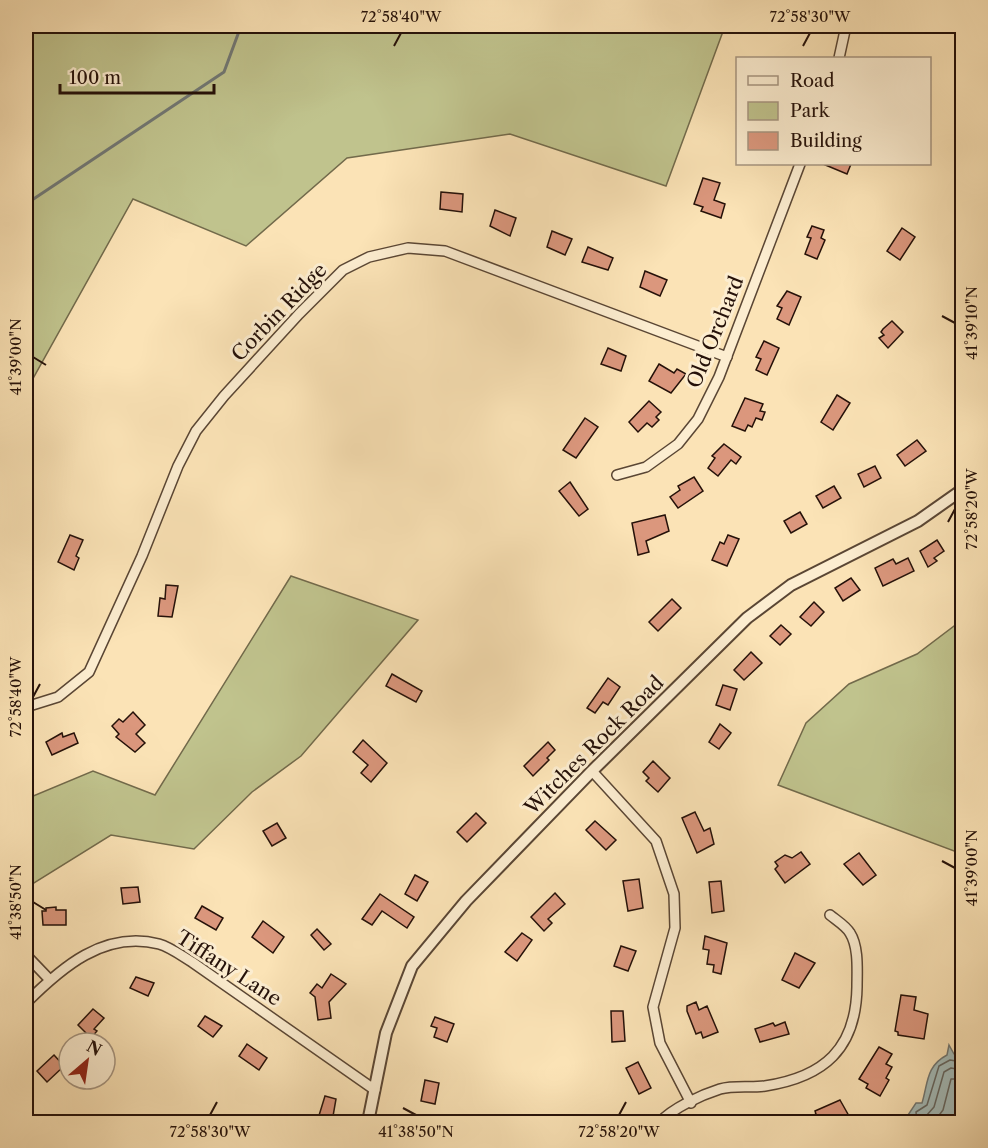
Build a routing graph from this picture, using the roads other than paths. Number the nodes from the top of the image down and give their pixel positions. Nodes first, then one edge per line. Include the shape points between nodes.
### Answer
1 (846, 26) edge
2 (839, 57) edge
3 (800, 165) edge
4 (727, 357) junction
5 (617, 475) dead end
6 (963, 490) edge
7 (26, 707) edge
8 (592, 771) junction
9 (830, 915) dead end
10 (26, 955) edge
11 (49, 980) junction
12 (26, 1003) edge
13 (375, 1090) junction
14 (691, 1103) junction
15 (368, 1122) edge
16 (660, 1122) edge

1 - 2 street
3 - 4 street, Old Orchard
4 - 5 street, Old Orchard via 698,419 678,444 646,467
4 - 7 street, Corbin Ridge via 445,251 408,248 343,270 196,431 89,671 58,697
6 - 8 street, Witches Rock Road via 918,521 791,585 747,618
8 - 13 street, Witches Rock Road via 466,901 412,966 386,1033
8 - 14 street via 656,842 674,894 675,928 653,1007 660,1043
9 - 14 street via 850,933 858,962 857,999 847,1036 828,1064 801,1079 721,1089
10 - 11 street
11 - 12 street, Tiffany Lane
11 - 13 street, Tiffany Lane via 89,950 128,941 160,944 192,962
13 - 15 street, Witches Rock Road
14 - 16 street

